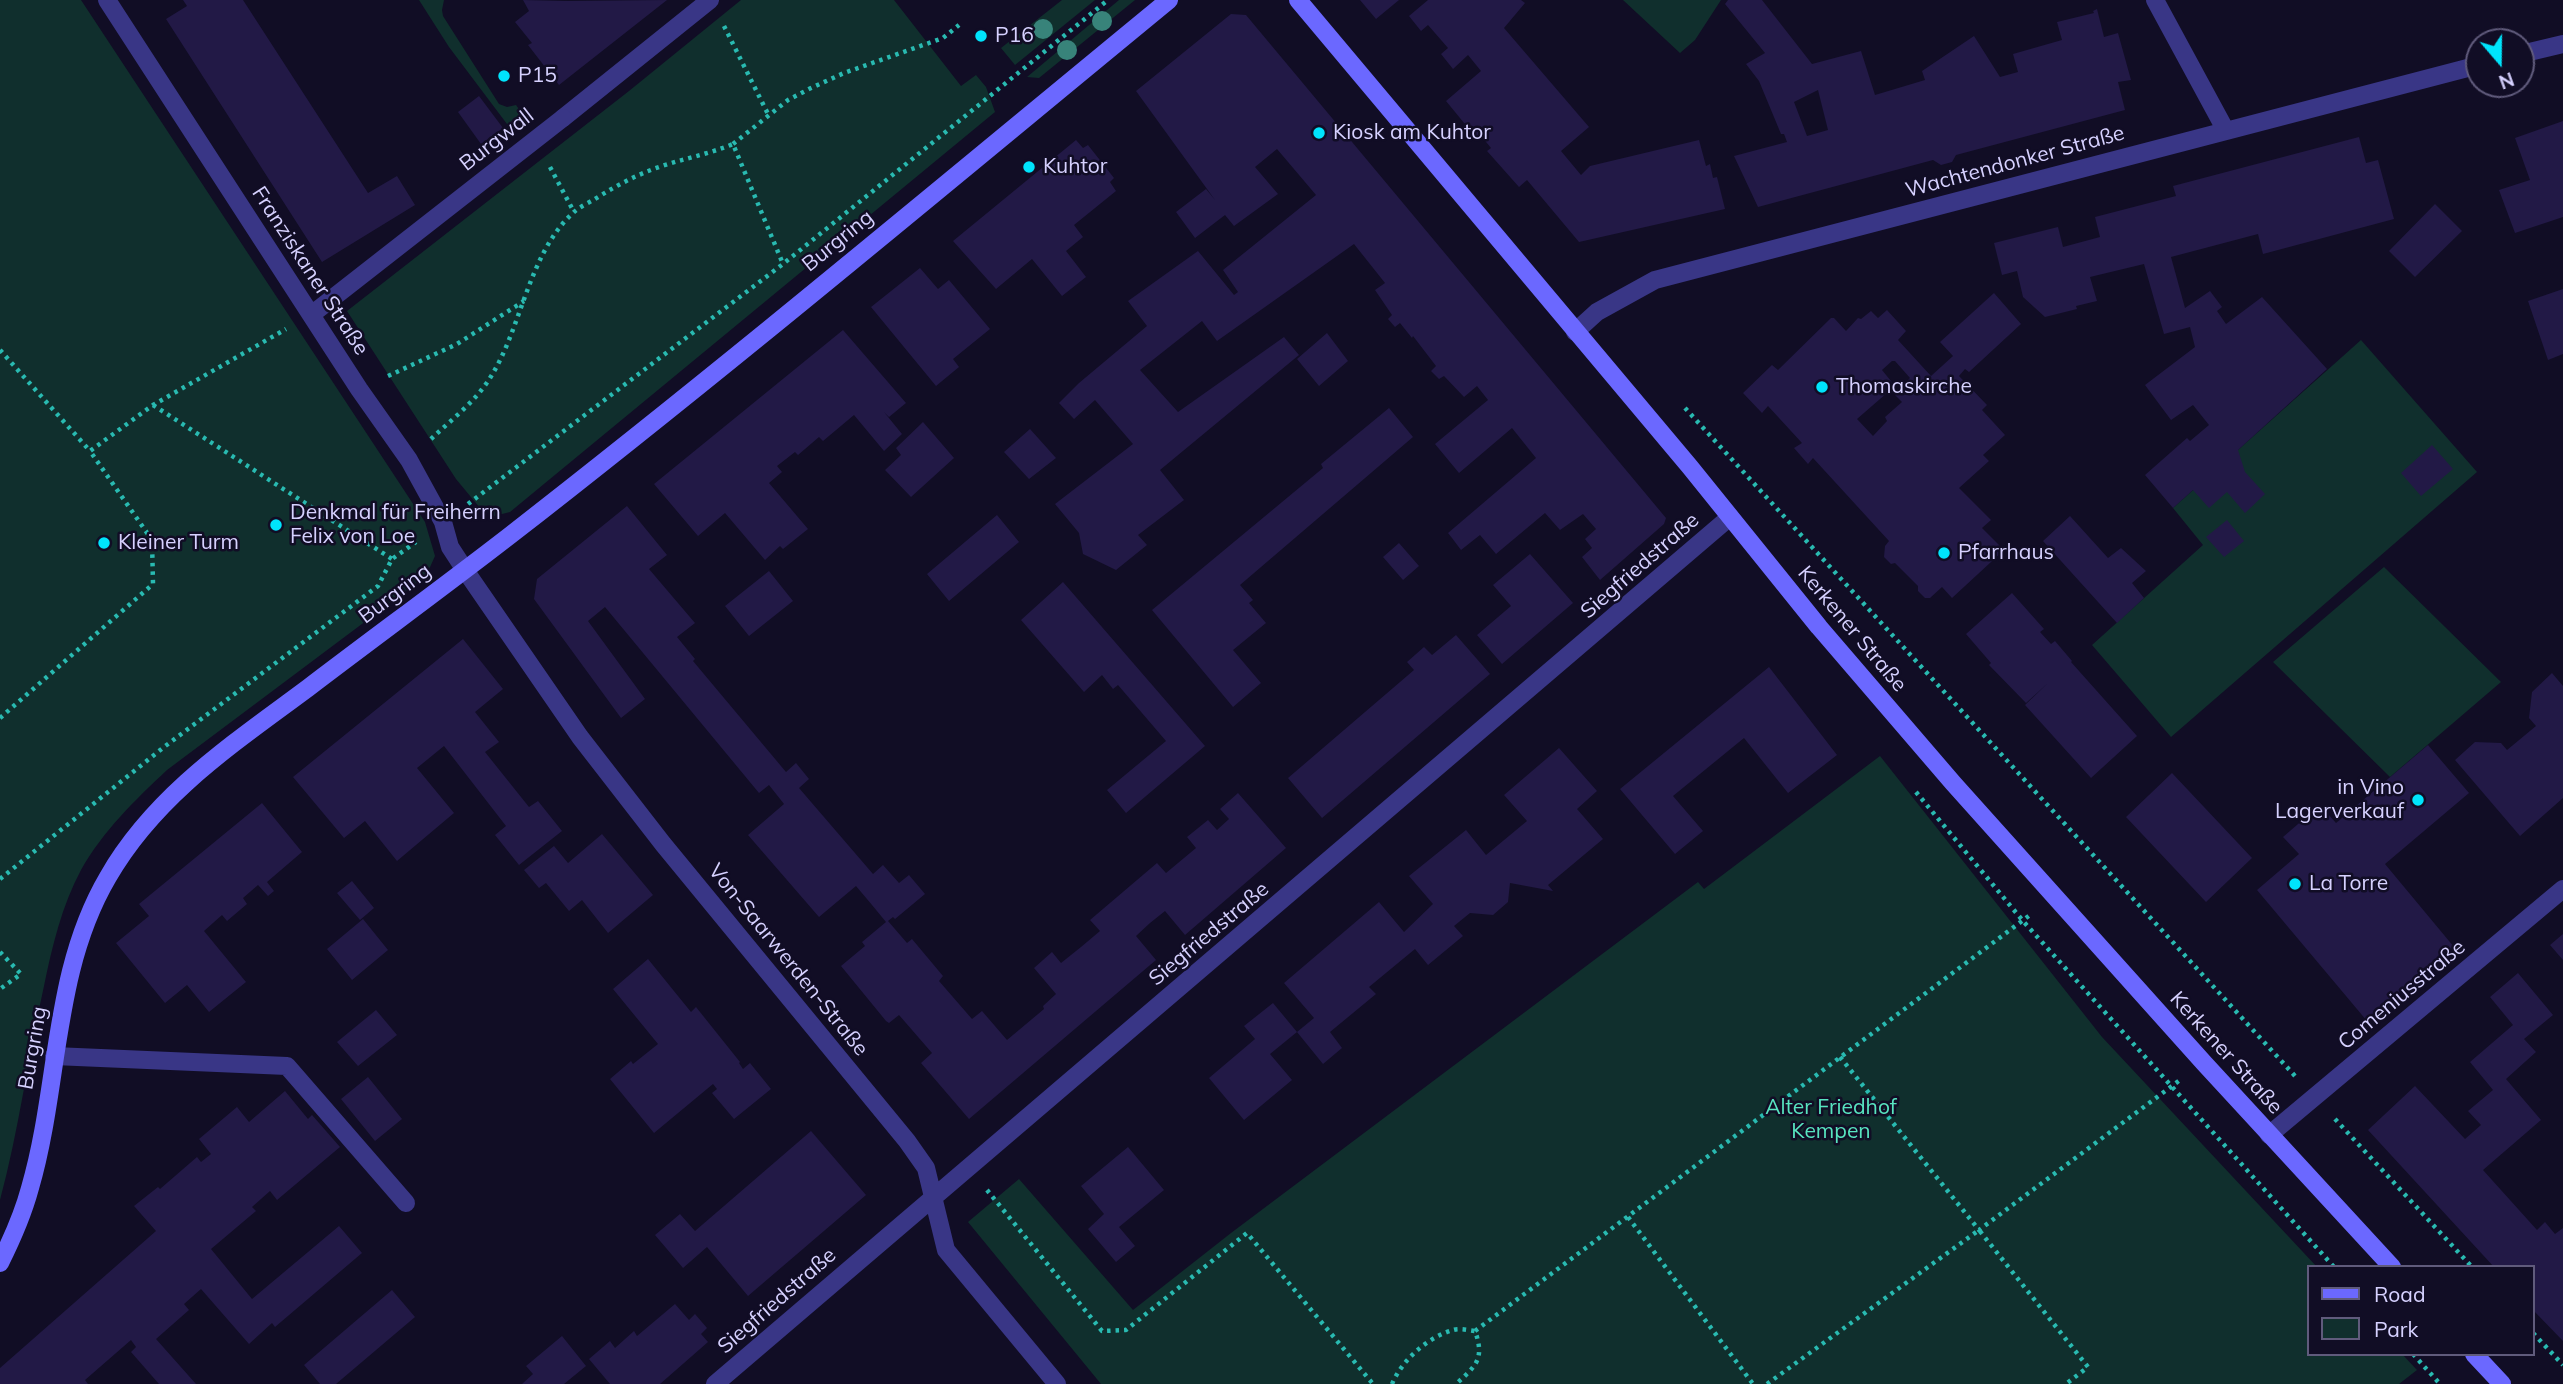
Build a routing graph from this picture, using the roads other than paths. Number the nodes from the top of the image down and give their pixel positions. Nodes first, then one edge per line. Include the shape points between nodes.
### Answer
1 (107, 0) edge
2 (710, 0) edge
3 (1169, 0) edge
4 (1298, 0) edge
5 (2155, 0) edge
6 (2563, 44) edge
7 (2535, 51) edge
8 (2465, 69) edge
9 (2225, 131) junction
10 (312, 315) junction
11 (1575, 332) junction
12 (1730, 517) junction
13 (464, 570) junction
14 (2563, 889) edge
15 (54, 1056) junction
16 (2269, 1135) junction
17 (934, 1197) junction
18 (406, 1203) dead end
19 (0, 1263) edge
20 (2390, 1265) edge
21 (2476, 1356) edge
22 (715, 1384) edge
23 (1057, 1384) edge
24 (2502, 1384) edge

1 - 10 street, Franziskaner Straße
2 - 10 street, Burgwall
3 - 13 main road, Burgring
4 - 11 main road, Kerkener Straße
5 - 9 street
6 - 7 street
8 - 9 street, Wachtendonker Straße
9 - 11 street, Wachtendonker Straße via 1655,280 1597,312
10 - 13 street, Franziskaner Straße via 409,460
11 - 12 main road, Kerkener Straße
12 - 16 main road, Kerkener Straße via 2053,898
12 - 17 street, Siegfriedstraße
13 - 15 main road, Burgring via 231,745 160,806 130,842 92,907 74,958
13 - 17 street, Von-Saarwerden-Straße via 663,844 907,1140 926,1168
14 - 16 street, Comeniusstraße
15 - 18 street via 288,1066
15 - 19 main road, Burgring via 30,1188
16 - 20 main road, Kerkener Straße
17 - 22 street, Siegfriedstraße
17 - 23 street, Von-Saarwerden-Straße via 946,1250
21 - 24 main road

